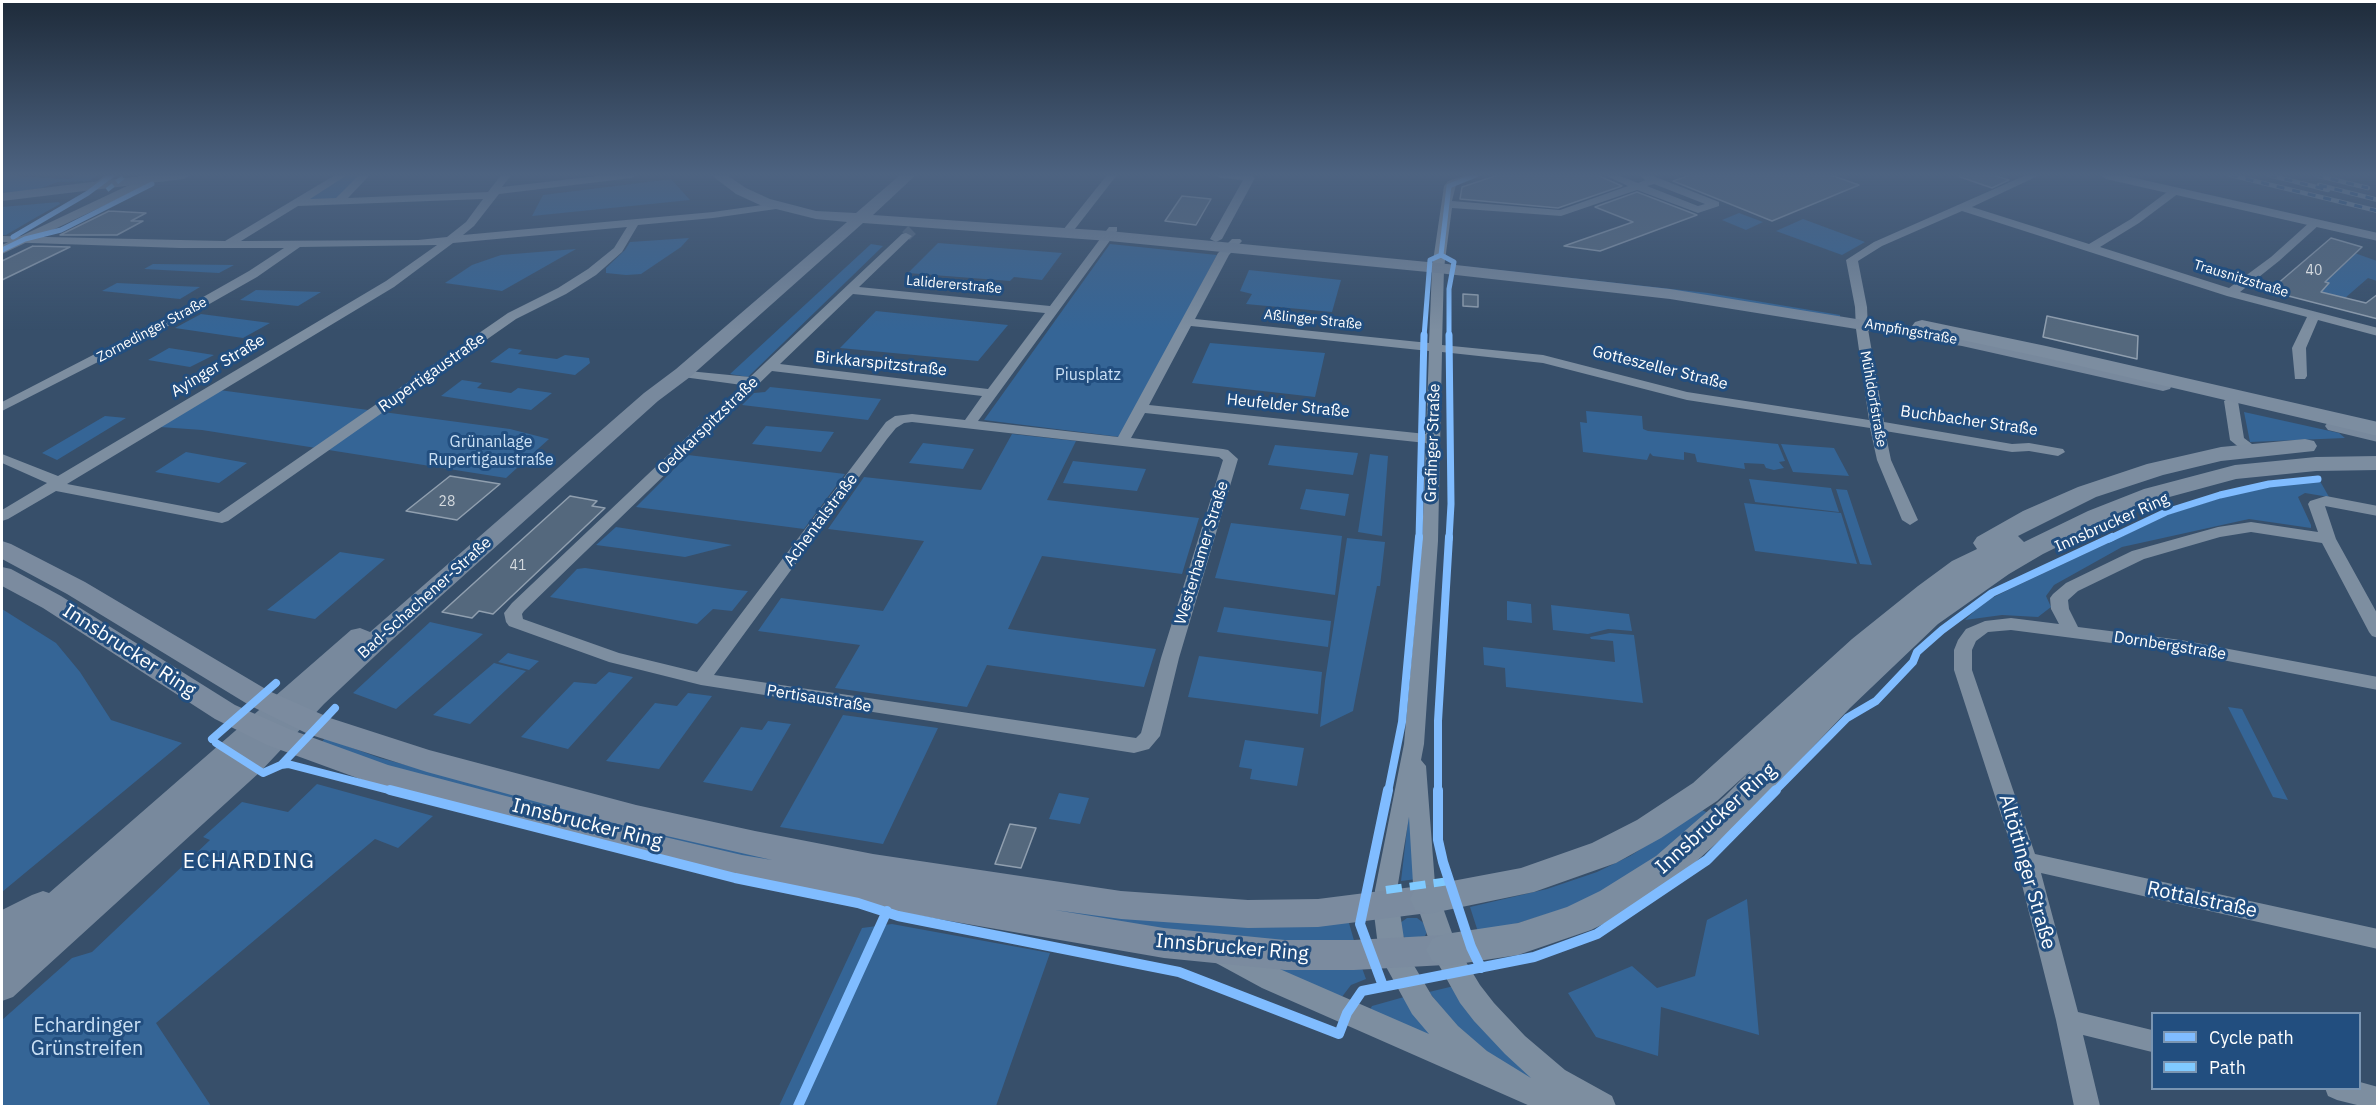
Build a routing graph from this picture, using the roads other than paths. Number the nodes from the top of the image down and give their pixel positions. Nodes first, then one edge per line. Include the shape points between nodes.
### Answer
1 (31, 227) edge
2 (49, 227) edge
3 (256, 227) edge
4 (467, 227) edge
5 (596, 227) edge
6 (632, 227) edge
7 (840, 227) edge
8 (920, 227) tunnel mouth
9 (1015, 227) edge
10 (1036, 227) edge
11 (1233, 227) edge
12 (1444, 227) edge
13 (1917, 227) edge
14 (2023, 227) edge
15 (2126, 227) edge
16 (2311, 227) edge
17 (2332, 227) edge
18 (1069, 229) junction
19 (1111, 232) junction
20 (2378, 237) edge
21 (25, 239) junction
22 (449, 241) junction
23 (1227, 242) junction
24 (4, 243) edge
25 (227, 244) junction
26 (297, 244) junction
27 (2091, 248) junction
28 (1439, 265) junction
29 (850, 290) junction
30 (2231, 293) junction
31 (1054, 310) junction
32 (2314, 316) junction
33 (1862, 320) junction
34 (1186, 322) junction
35 (1922, 326) junction
36 (2378, 332) edge
37 (1436, 347) junction
38 (769, 368) junction
39 (676, 371) junction
40 (2300, 376) dead end
41 (754, 382) junction
42 (990, 393) junction
43 (2231, 401) junction
44 (2, 407) edge
45 (1139, 408) junction
46 (2378, 422) edge
47 (969, 424) junction
48 (1876, 425) junction
49 (2378, 429) edge
50 (2378, 436) edge
51 (1433, 439) junction
52 (1122, 442) junction
53 (2378, 444) edge
54 (2244, 445) junction
55 (2058, 452) dead end
56 (2378, 454) edge
57 (2, 458) edge
58 (2378, 463) edge
59 (2378, 471) edge
60 (59, 482) junction
61 (2378, 511) edge
62 (2, 516) edge
63 (1910, 520) dead end
64 (2328, 539) junction
65 (2, 549) edge
66 (2, 574) edge
67 (1966, 578) junction
68 (513, 617) joint
69 (2071, 631) junction
70 (2378, 632) edge
71 (1967, 640) joint
72 (702, 679) junction
73 (2378, 684) edge
74 (278, 721) junction
75 (1414, 744) junction
76 (1134, 746) joint
77 (2027, 861) junction
78 (76, 886) junction
79 (1428, 899) junction
80 (1386, 906) junction
81 (2, 924) edge
82 (2378, 939) edge
83 (1213, 948) junction
84 (1445, 950) junction
85 (2, 952) edge
86 (1393, 954) junction
87 (2, 987) edge
88 (2068, 1020) junction
89 (2151, 1041) edge
90 (1512, 1084) junction
91 (2341, 1090) edge
92 (2378, 1099) edge
93 (1562, 1107) edge
94 (1601, 1107) edge
95 (2087, 1107) edge

1 - 24 street
2 - 21 street
3 - 25 street
4 - 22 street, Ayinger Straße
5 - 22 street
6 - 60 street, Rupertigaustraße via 627,238 600,266 516,314 222,518 60,487
7 - 39 main road, Bad-Schachener-Straße
8 - 29 street, Oedkarspitzstraße
9 - 18 main road
10 - 18 main road
11 - 23 street
12 - 28 street, Grafinger Straße
13 - 33 street, Mühldorfstraße via 1854,257 1851,264
14 - 27 street, Trausnitzstraße
15 - 27 street
16 - 30 street
17 - 20 street
18 - 19 main road, Ampfingstraße
19 - 23 main road, Ampfingstraße
19 - 31 street
21 - 24 street
21 - 25 street
22 - 26 street
22 - 60 street, Ayinger Straße via 390,284
23 - 28 main road, Ampfingstraße
23 - 34 street
25 - 26 street
26 - 44 street, Zornedinger Straße via 186,312
27 - 30 street, Trausnitzstraße
28 - 33 main road, Ampfingstraße
28 - 37 street, Grafinger Straße
29 - 31 street, Lalidererstraße
29 - 38 street, Oedkarspitzstraße
30 - 32 street, Trausnitzstraße
31 - 42 street
32 - 36 street, Trausnitzstraße
32 - 40 street via 2300,348
33 - 35 main road, Ampfingstraße
33 - 43 main road, Ampfingstraße
33 - 48 street, Mühldorfstraße
34 - 37 street, Aßlinger Straße
34 - 45 street
35 - 46 main road, Ampfingstraße via 2046,345
35 - 49 highway
37 - 48 street, Gotteszeller Straße via 1543,359 1687,396
37 - 51 street, Grafinger Straße
38 - 41 street, Oedkarspitzstraße
38 - 42 street, Birkkarspitzstraße
39 - 41 street
39 - 74 main road, Bad-Schachener-Straße
41 - 68 street, Oedkarspitzstraße via 518,607
42 - 47 street
43 - 50 main road, Ampfingstraße
43 - 54 street
45 - 51 street, Heufelder Straße
45 - 52 street
47 - 52 street
47 - 72 street, Achentalstraße via 912,418 891,425
48 - 55 street, Buchbacher Straße
48 - 63 street, Mühldorfstraße via 1884,460
51 - 75 street, Grafinger Straße via 1430,541
52 - 76 street, Westerhamer Straße via 1223,453 1231,459 1150,736 1143,744
53 - 54 highway
54 - 67 highway via 2086,492 2032,517 1985,544
56 - 67 highway, Innsbrucker Ring via 2254,458 2169,474 2063,516
57 - 60 street
58 - 67 highway, Innsbrucker Ring via 2277,467 2235,472 2176,487 2097,517
59 - 67 highway via 2293,474 2192,495
60 - 62 street, Ayinger Straße
61 - 64 street via 2319,502 2316,508
64 - 69 street via 2251,526 2138,555 2091,577 2059,598
64 - 70 street
65 - 74 main road, Innsbrucker Ring via 76,588 260,698
66 - 74 main road, Innsbrucker Ring via 225,712
67 - 79 highway, Innsbrucker Ring via 1862,646 1705,792 1649,829 1604,853 1521,882
67 - 84 highway, Innsbrucker Ring via 1737,805 1668,866 1613,902 1550,930
68 - 72 street, Pertisaustraße via 522,626 615,658
69 - 71 street, Dornbergstraße via 1996,625 1972,633
69 - 73 street, Dornbergstraße via 2181,646
71 - 77 street, Altöttinger Straße via 1963,670
72 - 76 street, Pertisaustraße
74 - 78 main road, Bad-Schachener-Straße
74 - 80 main road, Innsbrucker Ring via 334,731 636,817 873,867 1173,910 1318,913
74 - 83 main road, Innsbrucker Ring via 382,775 635,843 742,868 1058,926
74 - 87 main road, Bad-Schachener-Straße
75 - 79 street, Grafinger Straße
75 - 80 street, Grafinger Straße via 1393,844
77 - 82 street, Rottalstraße
77 - 88 street, Altöttinger Straße
78 - 81 main road
78 - 85 main road, Bad-Schachener-Straße
79 - 80 main road, Innsbrucker Ring
79 - 84 street, Grafinger Straße
80 - 86 street, Grafinger Straße
83 - 86 main road, Innsbrucker Ring via 1285,955
83 - 90 street via 1272,979
84 - 86 main road, Innsbrucker Ring
84 - 94 street, Grafinger Straße via 1470,994 1515,1045 1555,1080
86 - 90 street via 1422,1005 1448,1035 1476,1061
88 - 89 street
88 - 95 street, Altöttinger Straße
90 - 93 street
91 - 92 street

